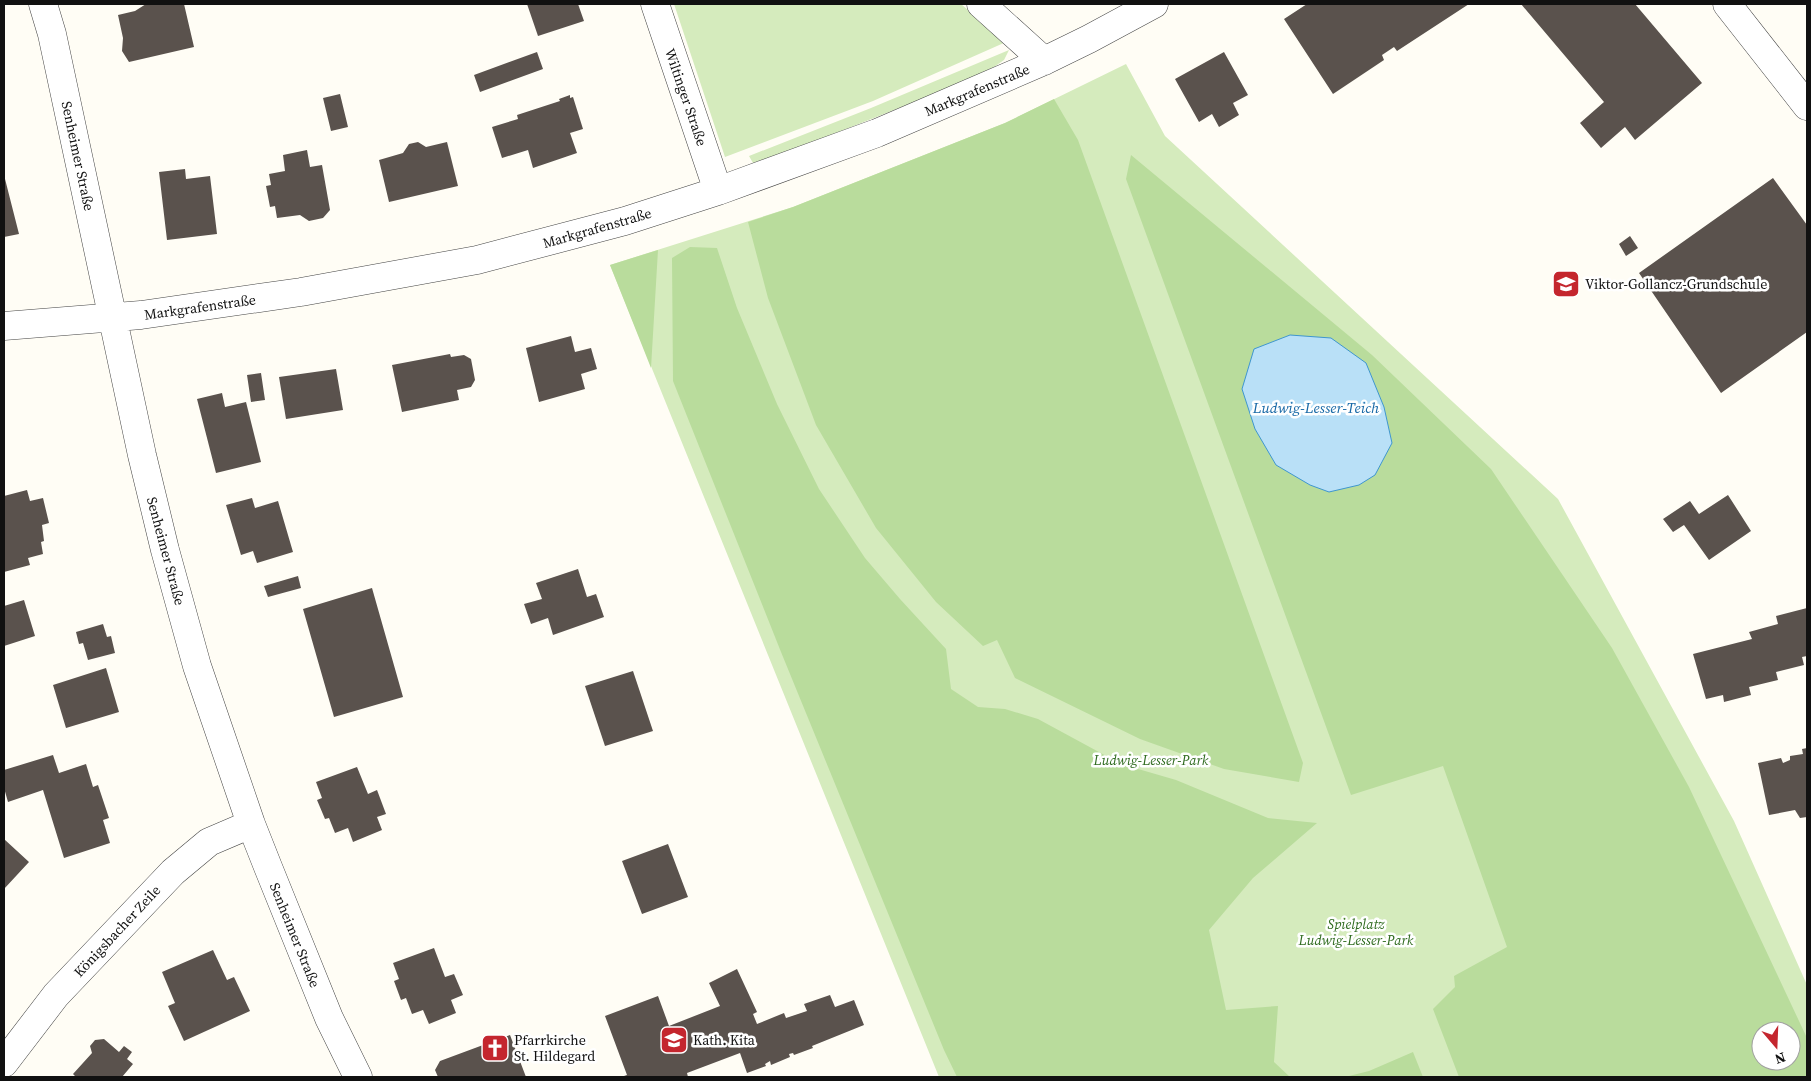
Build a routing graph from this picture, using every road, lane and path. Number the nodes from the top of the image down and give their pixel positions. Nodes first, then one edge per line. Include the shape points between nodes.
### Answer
1 (43, 4) edge
2 (655, 4) edge
3 (981, 4) edge
4 (1154, 4) edge
5 (1727, 4) edge
6 (1044, 60) junction
7 (1807, 106) edge
8 (718, 191) junction
9 (113, 318) junction
10 (4, 326) edge
11 (251, 824) junction
12 (4, 1064) edge
13 (358, 1077) edge

1 - 9 street, Senheimer Straße
2 - 8 street, Wiltinger Straße
3 - 6 street
4 - 6 street, Markgrafenstraße
5 - 7 street
6 - 8 street, Markgrafenstraße via 877,133
8 - 9 street, Markgrafenstraße via 625,221 477,260 301,292
9 - 10 street, Markgrafenstraße
9 - 11 street, Senheimer Straße via 165,550 197,666
11 - 12 street, Königsbacher Zeile via 209,842 173,872 56,995
11 - 13 street, Senheimer Straße via 329,1018

